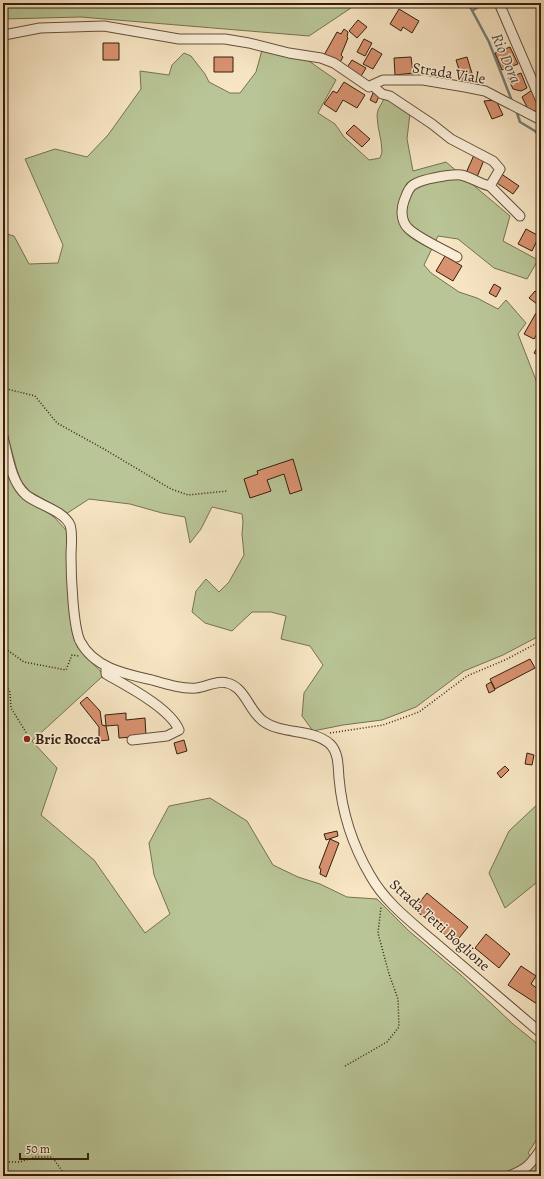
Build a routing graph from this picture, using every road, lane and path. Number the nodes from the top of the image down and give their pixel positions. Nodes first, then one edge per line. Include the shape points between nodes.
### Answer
1 (499, 3) edge
2 (4, 35) dead end
3 (372, 86) junction
4 (541, 101) edge
5 (541, 120) edge
6 (490, 186) junction
7 (520, 216) dead end
8 (457, 257) dead end
9 (3, 388) edge
10 (3, 437) edge
11 (227, 491) dead end
12 (541, 641) edge
13 (3, 647) edge
14 (92, 656) junction
15 (106, 666) junction
16 (3, 681) edge
17 (329, 733) dead end
18 (27, 734) dead end
19 (132, 740) dead end
20 (383, 895) junction
21 (541, 1033) edge
22 (345, 1066) dead end
23 (541, 1149) edge
24 (3, 1162) edge
25 (66, 1176) edge
26 (509, 1176) edge

1 - 4 street
2 - 3 street via 40,28 104,26 179,39 225,39 321,58 334,63 369,87
3 - 5 street, Strada Viale via 383,80 423,80 485,91
3 - 6 street via 451,139 493,161 500,169
6 - 7 street
6 - 8 street via 462,176 448,175 426,179 413,185 408,192 402,206 402,217 406,227
9 - 11 path via 35,396 57,423 171,489 188,495
10 - 14 street via 12,471 25,494 54,510 71,528 71,569 77,633
12 - 17 path via 467,676 419,712 383,725
13 - 14 path via 24,662 66,670 72,655
14 - 15 street
15 - 19 street via 106,674 144,695 176,723 178,730 167,736
15 - 20 street, Strada Tetti Boglione via 118,672 181,687 197,688 227,683 240,691 262,721 326,742 335,750 337,756 345,816 360,856
16 - 18 path via 10,692 11,708
20 - 21 street, Strada Tetti Boglione
20 - 22 path via 378,933 388,974 398,999 399,1027 387,1042
23 - 26 street via 524,1170
24 - 25 path via 52,1157

